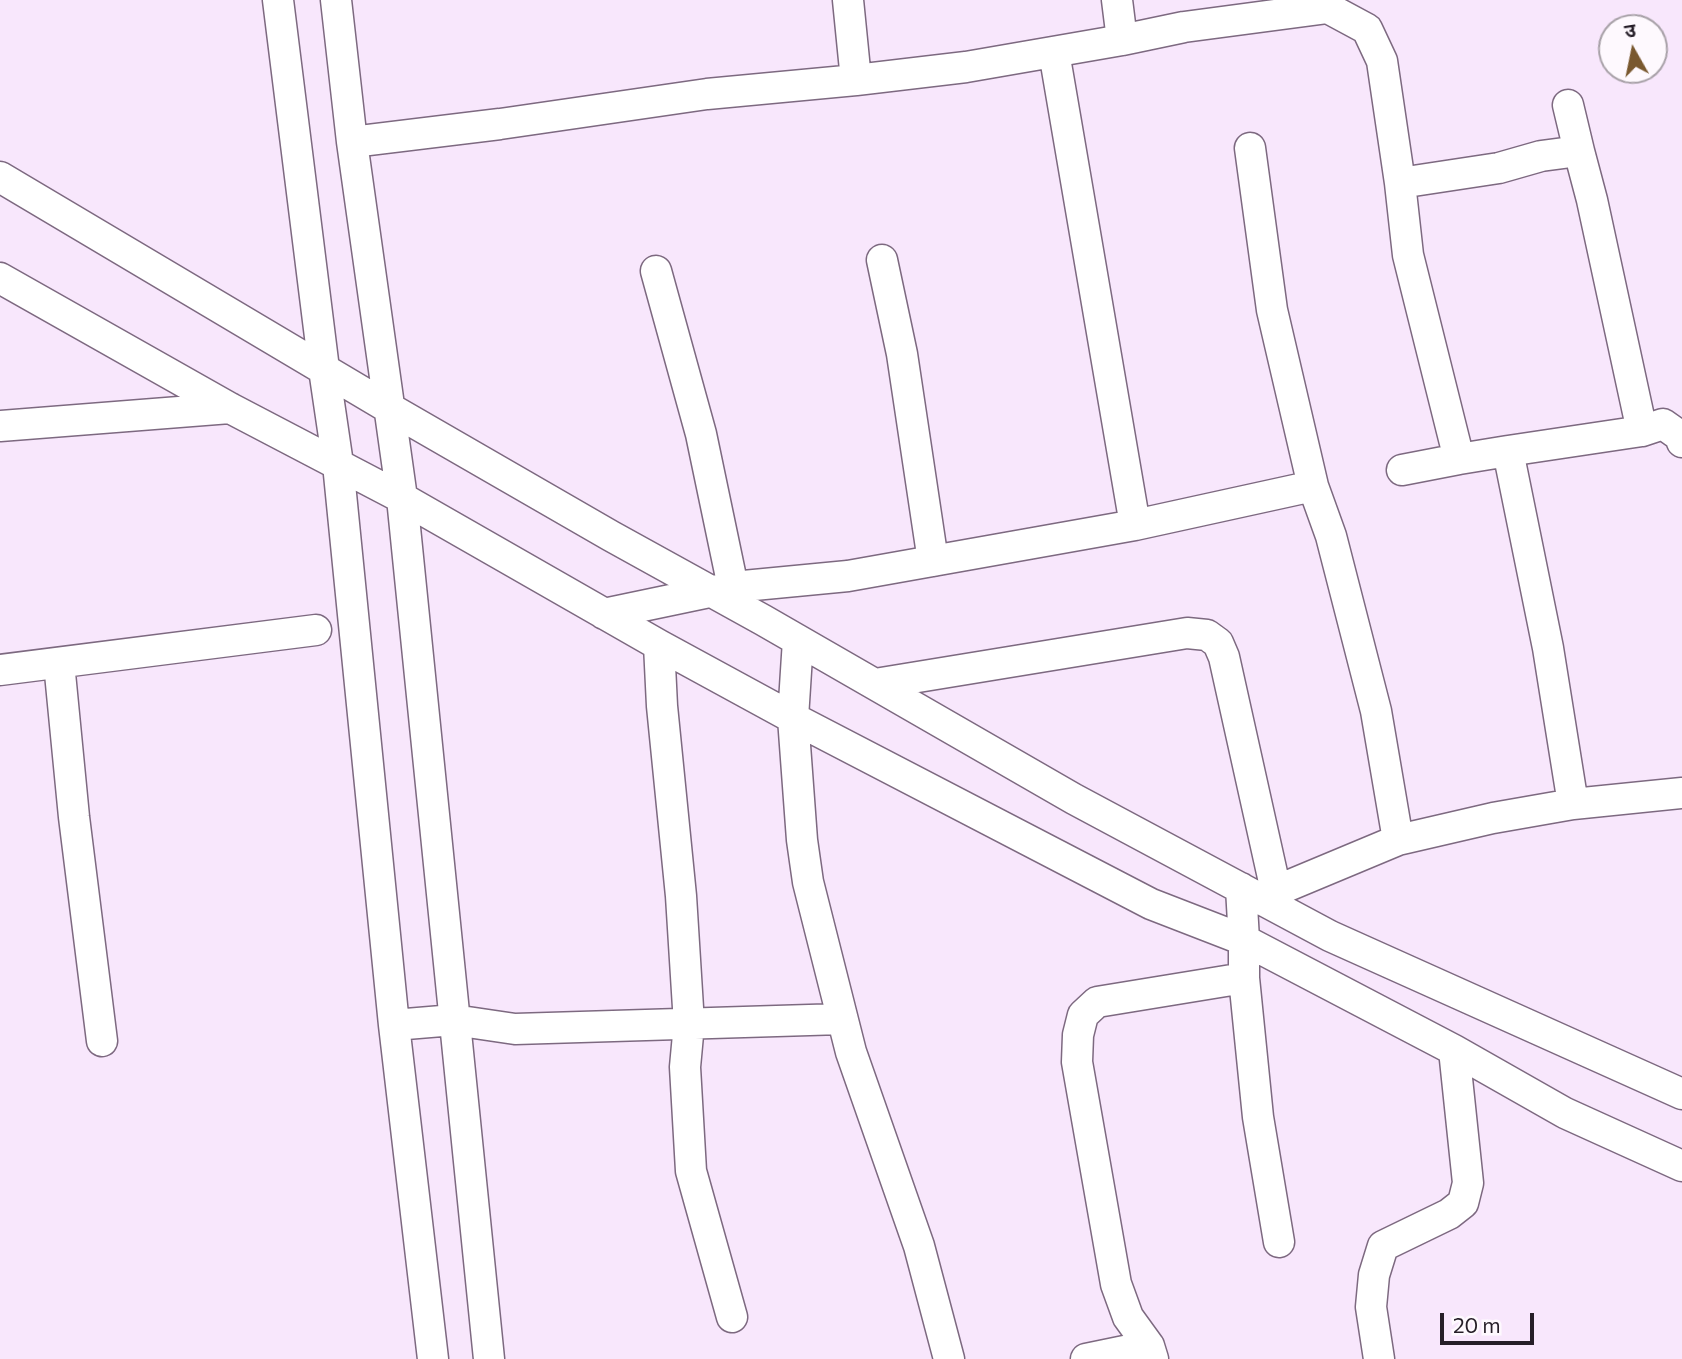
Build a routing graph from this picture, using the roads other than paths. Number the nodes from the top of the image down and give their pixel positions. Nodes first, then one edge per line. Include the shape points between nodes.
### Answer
1 (278, 0) edge
2 (336, 0) edge
3 (848, 0) edge
4 (1117, 0) edge
5 (1328, 4) edge
6 (1122, 40) junction
7 (1054, 52) junction
8 (856, 80) junction
9 (1568, 105) dead end
10 (352, 142) junction
11 (1250, 148) dead end
12 (1579, 150) junction
13 (0, 177) edge
14 (1400, 183) junction
15 (882, 260) dead end
16 (656, 271) dead end
17 (0, 278) edge
18 (324, 369) junction
19 (230, 408) junction
20 (389, 408) junction
21 (0, 426) edge
22 (1642, 431) junction
23 (1682, 442) edge
24 (1508, 451) junction
25 (1459, 459) junction
26 (338, 464) junction
27 (1402, 470) dead end
28 (1313, 486) junction
29 (402, 498) junction
30 (1135, 526) junction
31 (933, 561) junction
32 (722, 589) junction
33 (604, 614) junction
34 (316, 630) dead end
35 (798, 640) junction
36 (659, 645) junction
37 (59, 663) junction
38 (0, 670) edge
39 (875, 684) junction
40 (793, 718) junction
41 (1682, 793) edge
42 (1573, 804) junction
43 (1398, 839) junction
44 (1258, 892) junction
45 (1244, 940) junction
46 (1244, 978) junction
47 (842, 1019) junction
48 (454, 1020) junction
49 (690, 1024) junction
50 (394, 1025) junction
51 (102, 1041) dead end
52 (1454, 1050) junction
53 (1682, 1094) edge
54 (1682, 1166) edge
55 (1279, 1242) dead end
56 (732, 1317) dead end
57 (1151, 1353) edge
58 (433, 1359) edge
59 (489, 1359) edge
60 (949, 1359) edge
61 (1086, 1359) edge
62 (1379, 1359) edge

1 - 18 street
2 - 10 street
3 - 8 street
4 - 6 street
5 - 6 street
5 - 14 street via 1367,29 1382,61
6 - 7 street
7 - 8 street
7 - 30 street
8 - 10 street via 707,93
9 - 12 street
10 - 20 street
11 - 28 street via 1272,310
12 - 14 street
12 - 22 street
13 - 18 street
14 - 25 street via 1408,255
15 - 31 street via 902,355
16 - 32 street via 701,434
17 - 19 street
18 - 20 street
18 - 26 street
19 - 21 street
19 - 26 street
20 - 29 street
20 - 32 street via 599,530
22 - 23 street via 1664,424
22 - 24 street
24 - 25 street
24 - 42 street via 1548,648
25 - 27 street
26 - 29 street
26 - 50 street
28 - 30 street
28 - 43 street via 1331,536 1376,711
29 - 33 street
29 - 48 street
30 - 31 street
31 - 32 street via 848,576
32 - 33 street
32 - 35 street
33 - 36 street
34 - 37 street
35 - 39 street
35 - 40 street
36 - 40 street
36 - 49 street
37 - 38 street
37 - 51 street
39 - 44 street via 1074,799
39 - 44 street via 1187,633 1208,635 1224,657
40 - 45 street via 1151,904
40 - 47 street via 807,883
41 - 42 street
42 - 43 street
43 - 44 street
44 - 45 street
44 - 53 street via 1331,936
45 - 46 street
45 - 52 street
46 - 55 street via 1258,1117
46 - 57 street via 1097,1002 1083,1015 1078,1035 1077,1062 1116,1284 1128,1317
47 - 49 street
47 - 60 street via 919,1247
48 - 49 street via 515,1028
48 - 50 street
48 - 59 street
49 - 56 street via 685,1067 691,1171
50 - 58 street
52 - 54 street via 1565,1114
52 - 62 street via 1468,1183 1463,1203 1449,1214 1383,1246 1371,1307
57 - 61 street

